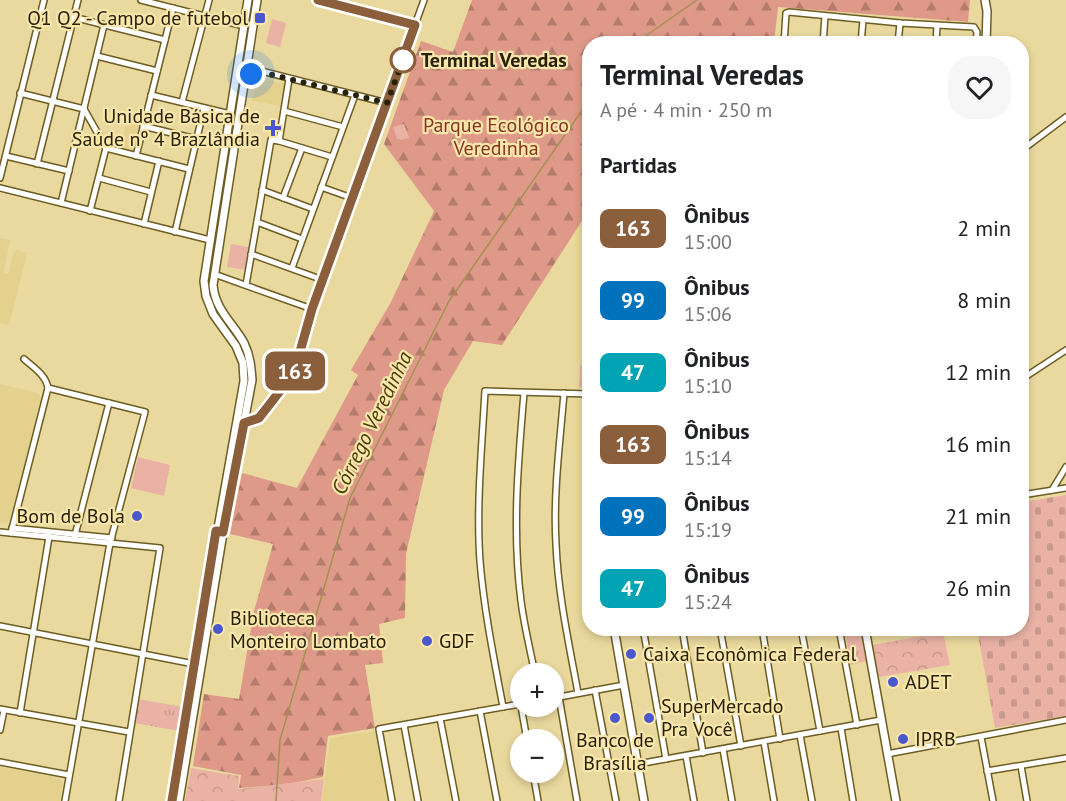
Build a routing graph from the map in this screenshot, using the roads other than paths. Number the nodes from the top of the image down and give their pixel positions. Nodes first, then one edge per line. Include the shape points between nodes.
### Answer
1 (44, 0) edge
2 (78, 0) edge
3 (143, 0) edge
4 (209, 0) edge
5 (248, 0) edge
6 (257, 0) edge
7 (318, 0) edge
8 (424, 0) edge
9 (985, 0) edge
10 (173, 8) junction
11 (204, 16) junction
12 (825, 16) junction
13 (73, 17) junction
14 (863, 20) junction
15 (900, 23) junction
16 (104, 25) junction
17 (415, 25) junction
18 (244, 26) junction
19 (937, 26) junction
20 (785, 36) edge
21 (824, 36) edge
22 (862, 36) edge
23 (899, 36) edge
24 (936, 36) edge
25 (976, 36) edge
26 (986, 36) edge
27 (165, 40) junction
28 (97, 56) junction
29 (246, 67) junction
30 (157, 71) junction
31 (261, 72) junction
32 (244, 79) junction
33 (289, 79) junction
34 (20, 93) junction
35 (151, 95) junction
36 (355, 95) junction
37 (52, 101) junction
38 (182, 102) junction
39 (387, 103) junction
40 (204, 108) junction
41 (84, 109) junction
42 (284, 111) junction
43 (229, 117) junction
44 (1066, 117) edge
45 (238, 123) junction
46 (143, 126) junction
47 (343, 127) junction
48 (196, 140) junction
49 (279, 141) junction
50 (1029, 145) edge
51 (106, 148) junction
52 (302, 148) junction
53 (6, 156) junction
54 (136, 156) junction
55 (332, 157) junction
56 (159, 161) junction
57 (37, 164) junction
58 (189, 169) junction
59 (69, 171) junction
60 (0, 178) edge
61 (99, 178) junction
62 (219, 181) junction
63 (228, 183) junction
64 (321, 187) junction
65 (0, 188) edge
66 (262, 190) junction
67 (151, 192) junction
68 (217, 194) junction
69 (226, 196) junction
70 (283, 198) junction
71 (352, 198) junction
72 (61, 203) junction
73 (313, 209) junction
74 (90, 211) junction
75 (256, 222) junction
76 (144, 224) junction
77 (175, 232) junction
78 (302, 239) junction
79 (210, 240) junction
80 (251, 254) junction
81 (207, 262) junction
82 (216, 264) junction
83 (292, 268) junction
84 (206, 272) junction
85 (214, 273) junction
86 (323, 280) junction
87 (246, 285) junction
88 (213, 304) junction
89 (312, 309) junction
90 (1066, 350) edge
91 (24, 359) dead end
92 (1029, 374) edge
93 (48, 388) junction
94 (524, 393) junction
95 (564, 393) junction
96 (582, 394) edge
97 (110, 403) junction
98 (244, 423) junction
99 (1066, 467) edge
100 (1066, 488) edge
101 (1052, 490) junction
102 (1029, 494) edge
103 (11, 531) junction
104 (0, 532) edge
105 (220, 532) junction
106 (48, 534) junction
107 (74, 537) junction
108 (111, 540) junction
109 (0, 626) edge
110 (33, 632) junction
111 (615, 636) edge
112 (644, 636) edge
113 (683, 636) edge
114 (721, 636) edge
115 (763, 636) edge
116 (802, 636) edge
117 (840, 636) edge
118 (866, 636) edge
119 (91, 644) junction
120 (142, 654) junction
121 (533, 663) edge
122 (194, 664) junction
123 (624, 685) junction
124 (595, 690) junction
125 (578, 693) junction
126 (564, 696) edge
127 (510, 706) edge
128 (503, 707) junction
129 (2, 709) edge
130 (480, 711) junction
131 (20, 712) junction
132 (560, 717) edge
133 (190, 718) junction
134 (440, 718) junction
135 (881, 720) junction
136 (1066, 720) edge
137 (78, 723) junction
138 (404, 725) junction
139 (857, 725) junction
140 (841, 728) junction
141 (0, 730) edge
142 (820, 731) junction
143 (129, 732) junction
144 (801, 735) junction
145 (981, 736) junction
146 (780, 739) junction
147 (764, 742) junction
148 (741, 746) junction
149 (723, 749) junction
150 (703, 753) junction
151 (887, 754) junction
152 (686, 756) junction
153 (1066, 758) edge
154 (666, 759) junction
155 (0, 762) edge
156 (638, 764) junction
157 (1021, 766) junction
158 (987, 771) junction
159 (69, 775) junction
160 (535, 783) edge
161 (65, 801) edge
162 (119, 801) edge
163 (176, 801) edge
164 (393, 801) edge
165 (418, 801) edge
166 (456, 801) edge
167 (497, 801) edge
168 (538, 801) edge
169 (577, 801) edge
170 (616, 801) edge
171 (644, 801) edge
172 (694, 801) edge
173 (732, 801) edge
174 (774, 801) edge
175 (812, 801) edge
176 (853, 801) edge
177 (896, 801) edge
178 (993, 801) edge
179 (1027, 801) edge

1 - 34 street
2 - 13 street
3 - 10 street
4 - 11 street
5 - 18 street
6 - 29 street
7 - 17 street
8 - 17 street
9 - 26 street
10 - 11 street
10 - 27 street
11 - 18 street
11 - 38 street
12 - 14 street
12 - 20 street via 786,13
12 - 21 street
13 - 16 street
13 - 37 street
14 - 15 street
14 - 22 street
15 - 19 street
15 - 23 street
16 - 27 street
16 - 28 street
17 - 39 street
18 - 43 street
19 - 24 street
19 - 25 street via 974,27
27 - 30 street
28 - 30 street
28 - 41 street
29 - 31 street
29 - 32 street
30 - 35 street
31 - 32 street
31 - 33 street
32 - 45 street
33 - 36 street
33 - 42 street
34 - 37 street
34 - 53 street
35 - 38 street
35 - 46 street
36 - 39 street
36 - 47 street
37 - 41 street
37 - 57 street
38 - 40 street
39 - 71 street
40 - 43 street
40 - 48 street
41 - 51 street
41 - 59 street
42 - 47 street
42 - 49 street
43 - 45 street
43 - 62 street
44 - 50 street
45 - 63 street
46 - 48 street
46 - 54 street
47 - 55 street
48 - 58 street
49 - 52 street
49 - 66 street via 269,143
51 - 54 street
51 - 61 street
52 - 55 street
52 - 70 street
53 - 57 street
53 - 60 street
54 - 56 street
55 - 64 street
56 - 58 street
56 - 67 street
57 - 59 street
58 - 77 street
59 - 72 street
61 - 67 street
61 - 74 street
62 - 63 street
62 - 68 street
63 - 69 street
64 - 71 street
64 - 73 street
65 - 72 street
66 - 70 street
66 - 75 street
67 - 76 street
68 - 69 street
68 - 79 street
69 - 82 street
70 - 73 street
71 - 86 street
72 - 74 street
73 - 78 street
74 - 76 street
75 - 78 street
75 - 80 street
76 - 77 street
77 - 79 street
78 - 83 street
79 - 81 street
80 - 83 street
80 - 87 street
81 - 82 street via 211,267
81 - 84 street
82 - 85 street
83 - 86 street
84 - 85 street
84 - 88 street via 206,296
85 - 87 street
85 - 88 street
86 - 89 street
87 - 89 street
88 - 98 street via 244,343 250,361 252,380
88 - 105 street via 213,314 243,363 244,381
89 - 98 street via 294,373 259,418
90 - 92 street
91 - 93 street via 42,375
93 - 97 street
93 - 103 street
94 - 95 street
94 - 121 street via 516,538 521,601
94 - 128 street via 485,391 480,560
95 - 96 street
95 - 125 street via 556,543
97 - 107 street
97 - 108 street via 145,412
98 - 105 street
99 - 101 street
100 - 101 street
101 - 102 street
103 - 104 street
103 - 106 street
105 - 122 street
105 - 133 street
106 - 107 street
106 - 110 street
107 - 108 street
108 - 119 street
108 - 120 street via 160,548
109 - 110 street
110 - 119 street
110 - 131 street
111 - 123 street
112 - 154 street
113 - 150 street
114 - 148 street
115 - 146 street
116 - 142 street
117 - 139 street
118 - 135 street
119 - 120 street
119 - 137 street
120 - 122 street
120 - 143 street
122 - 133 street
123 - 124 street
123 - 156 street
124 - 125 street
124 - 170 street
125 - 126 street
127 - 128 street
128 - 130 street
129 - 131 street
129 - 141 street
130 - 134 street
130 - 167 street
131 - 137 street
132 - 169 street
133 - 163 street
134 - 138 street
134 - 166 street
135 - 139 street
135 - 151 street
136 - 145 street
137 - 143 street
137 - 159 street
138 - 164 street via 379,729
138 - 165 street
139 - 140 street
140 - 142 street
140 - 176 street
142 - 144 street
143 - 162 street
144 - 146 street
144 - 175 street
145 - 151 street
145 - 158 street
146 - 147 street
147 - 148 street
147 - 174 street
148 - 149 street
149 - 150 street
149 - 173 street
150 - 152 street
151 - 177 street
152 - 154 street
152 - 172 street
153 - 157 street
154 - 156 street
155 - 159 street
156 - 171 street
157 - 158 street
157 - 179 street
158 - 178 street
159 - 161 street
160 - 168 street

